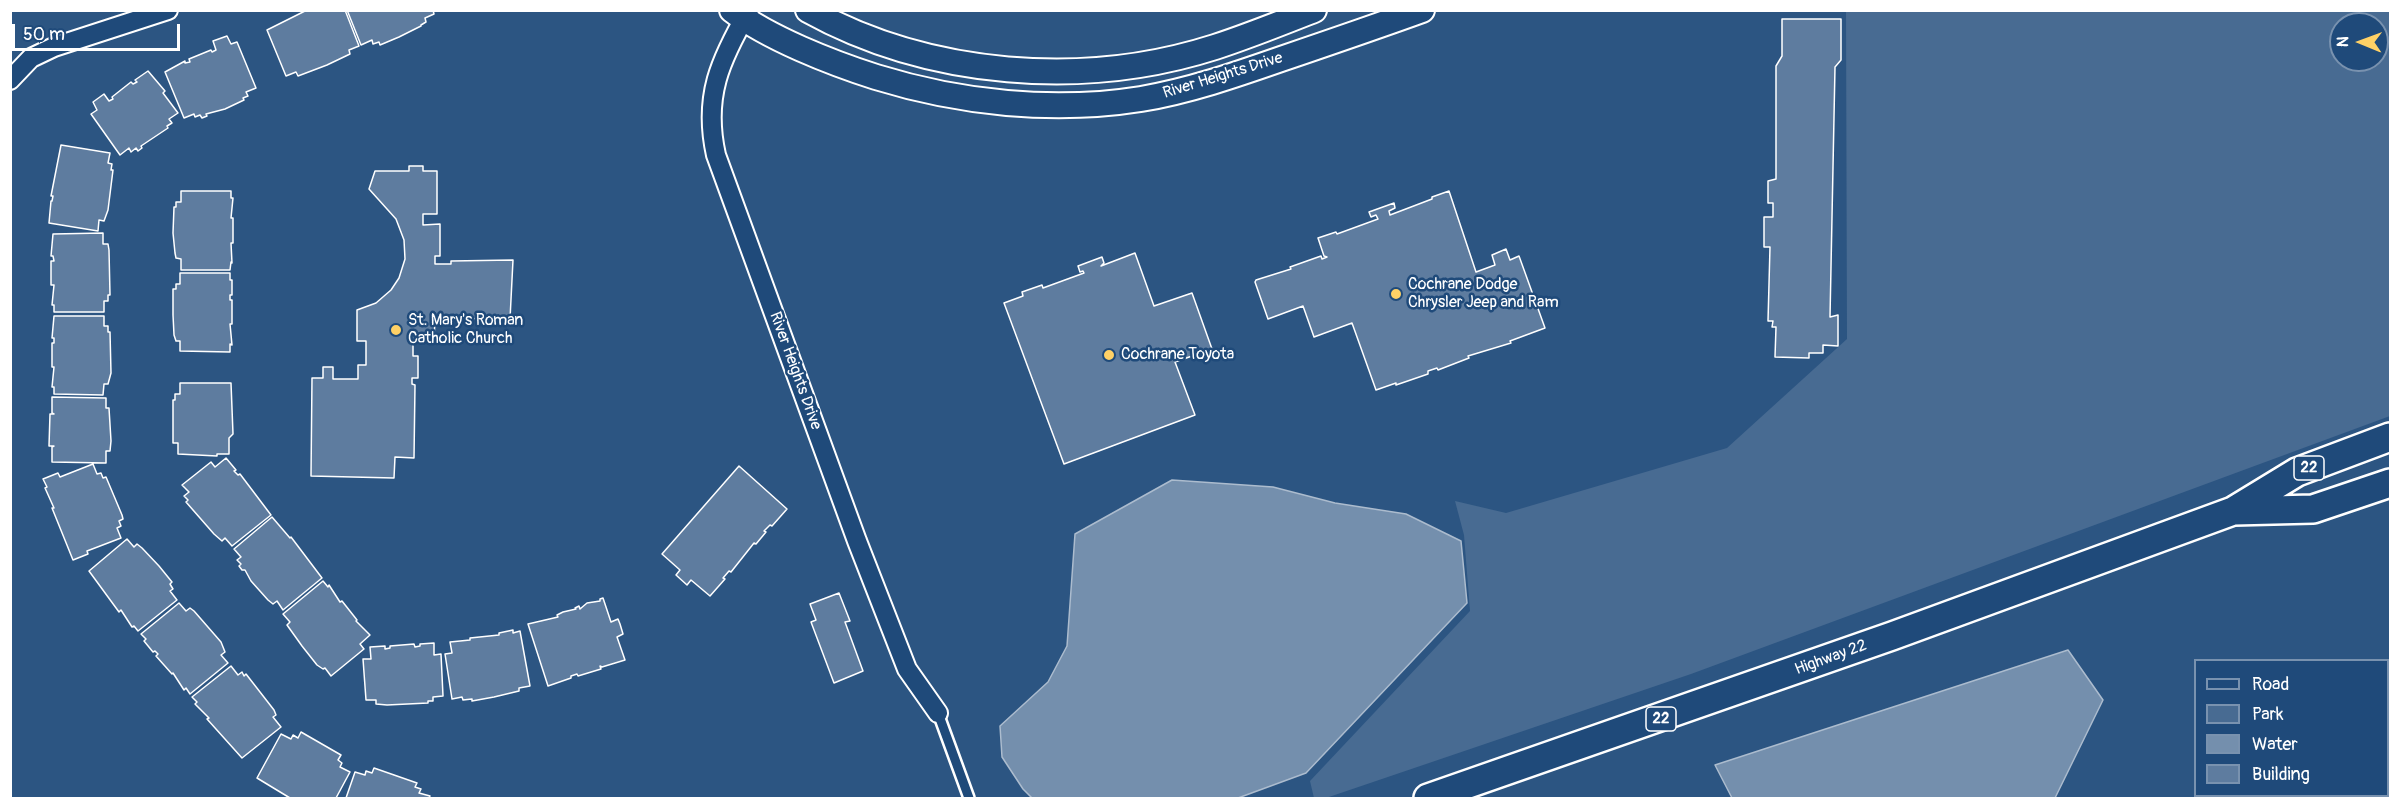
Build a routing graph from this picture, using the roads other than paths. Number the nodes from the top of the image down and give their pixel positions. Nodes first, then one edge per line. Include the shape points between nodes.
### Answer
1 (168, 10) edge
2 (808, 10) edge
3 (1314, 10) edge
4 (1422, 10) edge
5 (741, 13) edge
6 (1131, 66) junction
7 (10, 80) edge
8 (1141, 99) junction
9 (2391, 437) edge
10 (2391, 483) edge
11 (2233, 511) junction
12 (938, 713) joint
13 (969, 798) edge
14 (1428, 798) edge

1 - 7 street via 54,47 31,58
2 - 6 street, River Heights Drive via 854,33 945,60 1030,70
3 - 6 street, River Heights Drive via 1214,47
4 - 8 street, River Heights Drive via 1217,81
5 - 8 street, River Heights Drive via 850,69 928,92 1045,105
5 - 12 street, River Heights Drive via 712,94 710,129 716,154 907,669
6 - 8 street
9 - 11 main road, Highway 22 / 22 via 2297,472
10 - 11 main road, Highway 22 / 22 via 2313,510
11 - 14 main road, Highway 22 / 22 via 1892,636
12 - 13 lane

